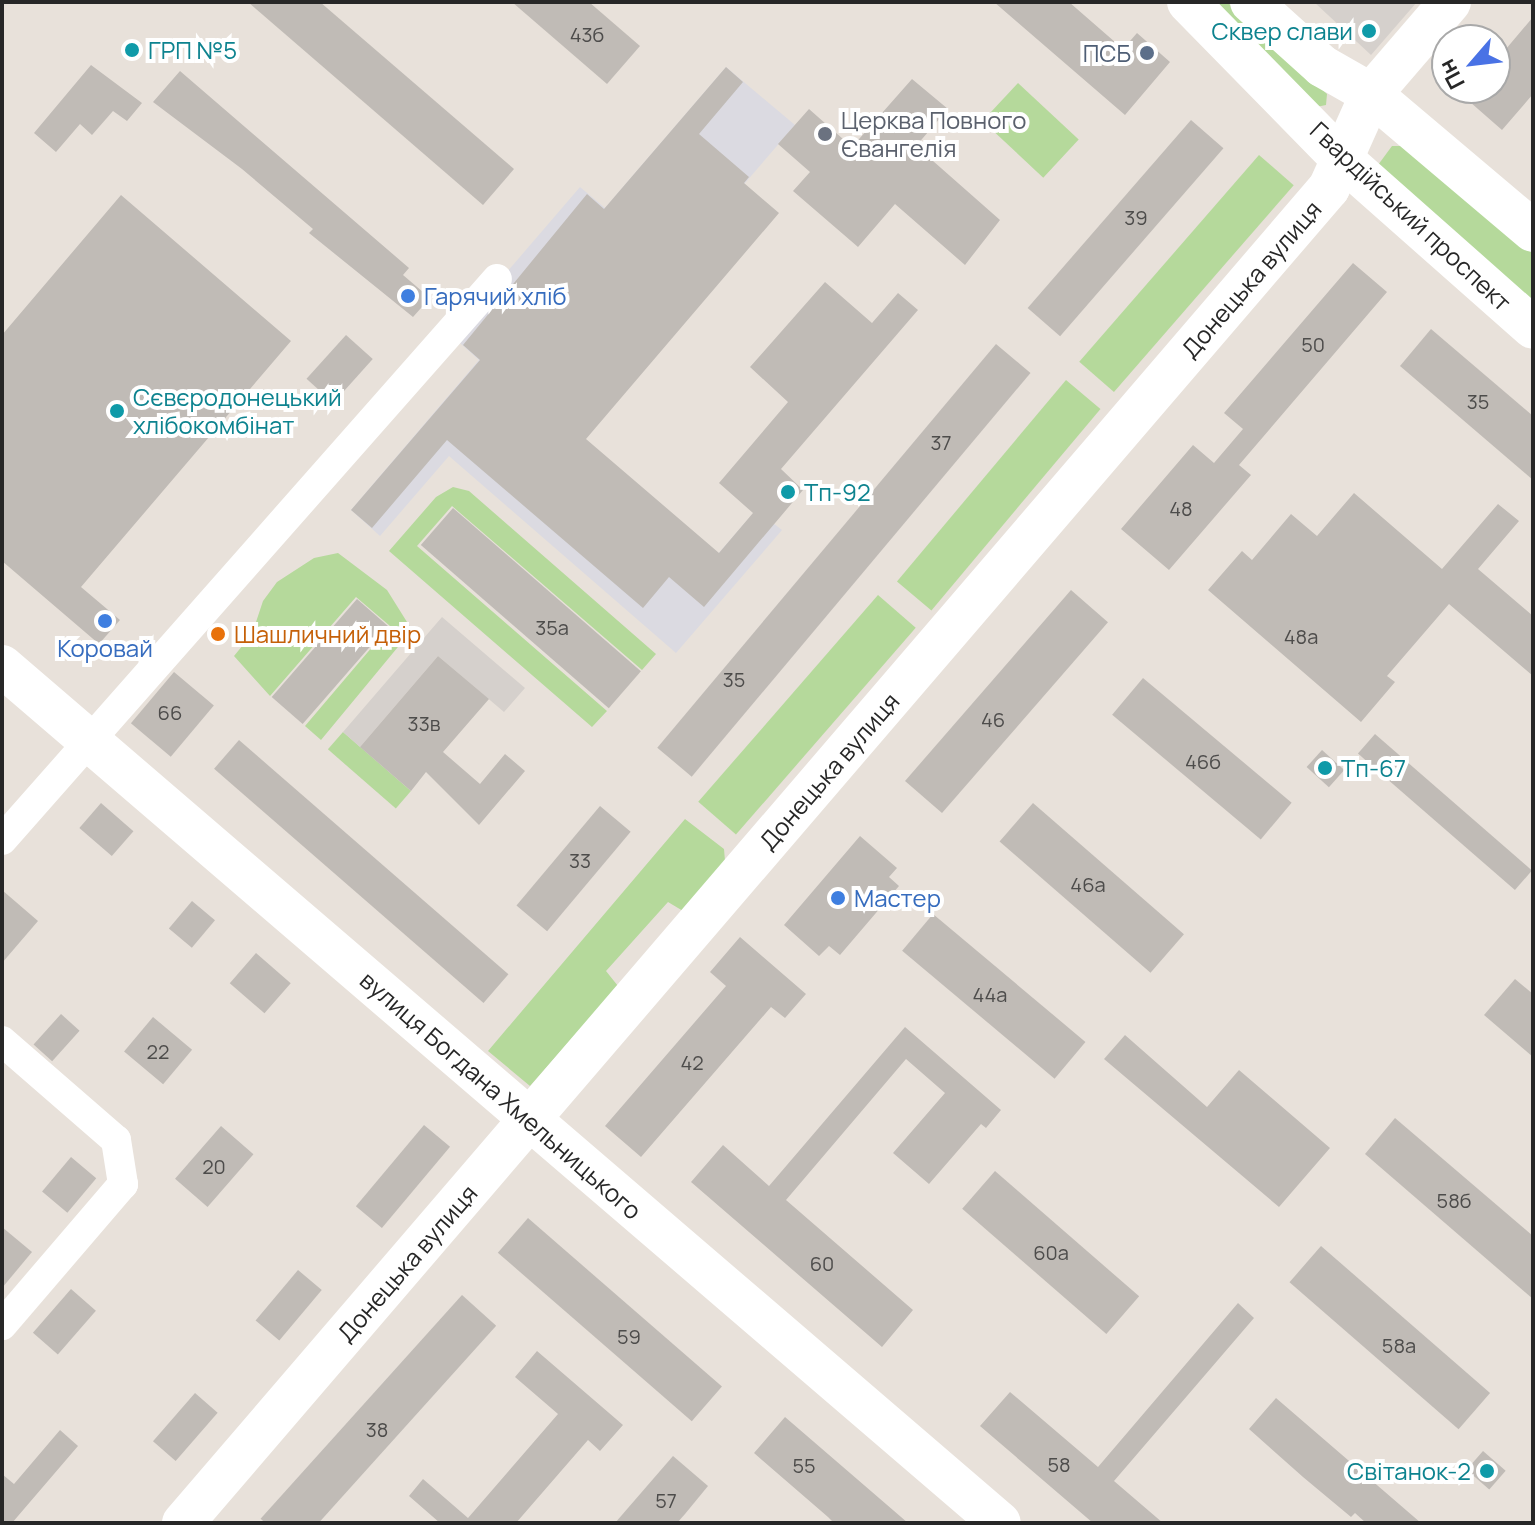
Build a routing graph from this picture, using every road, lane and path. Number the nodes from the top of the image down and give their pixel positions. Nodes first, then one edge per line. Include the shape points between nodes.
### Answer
1 (1188, 2) edge
2 (1251, 2) edge
3 (1450, 2) edge
4 (1371, 94) junction
5 (1341, 158) junction
6 (1533, 231) edge
7 (497, 279) dead end
8 (1533, 328) edge
9 (2, 666) edge
10 (87, 741) junction
11 (2, 840) edge
12 (2, 1041) edge
13 (531, 1120) junction
14 (2, 1325) edge
15 (183, 1523) edge
16 (1000, 1523) edge

1 - 5 main road, Гвардійський проспект
2 - 4 main road via 1322,66
3 - 4 main road, Донецька вулиця
4 - 5 main road, Донецька вулиця
4 - 6 main road
5 - 8 main road, Гвардійський проспект
5 - 13 main road, Донецька вулиця via 1329,188
7 - 10 street
9 - 10 main road, вулиця Богдана Хмельницького
10 - 11 street
10 - 13 main road, вулиця Богдана Хмельницького
12 - 14 street via 116,1140 123,1184
13 - 15 main road, Донецька вулиця
13 - 16 main road, вулиця Богдана Хмельницького

